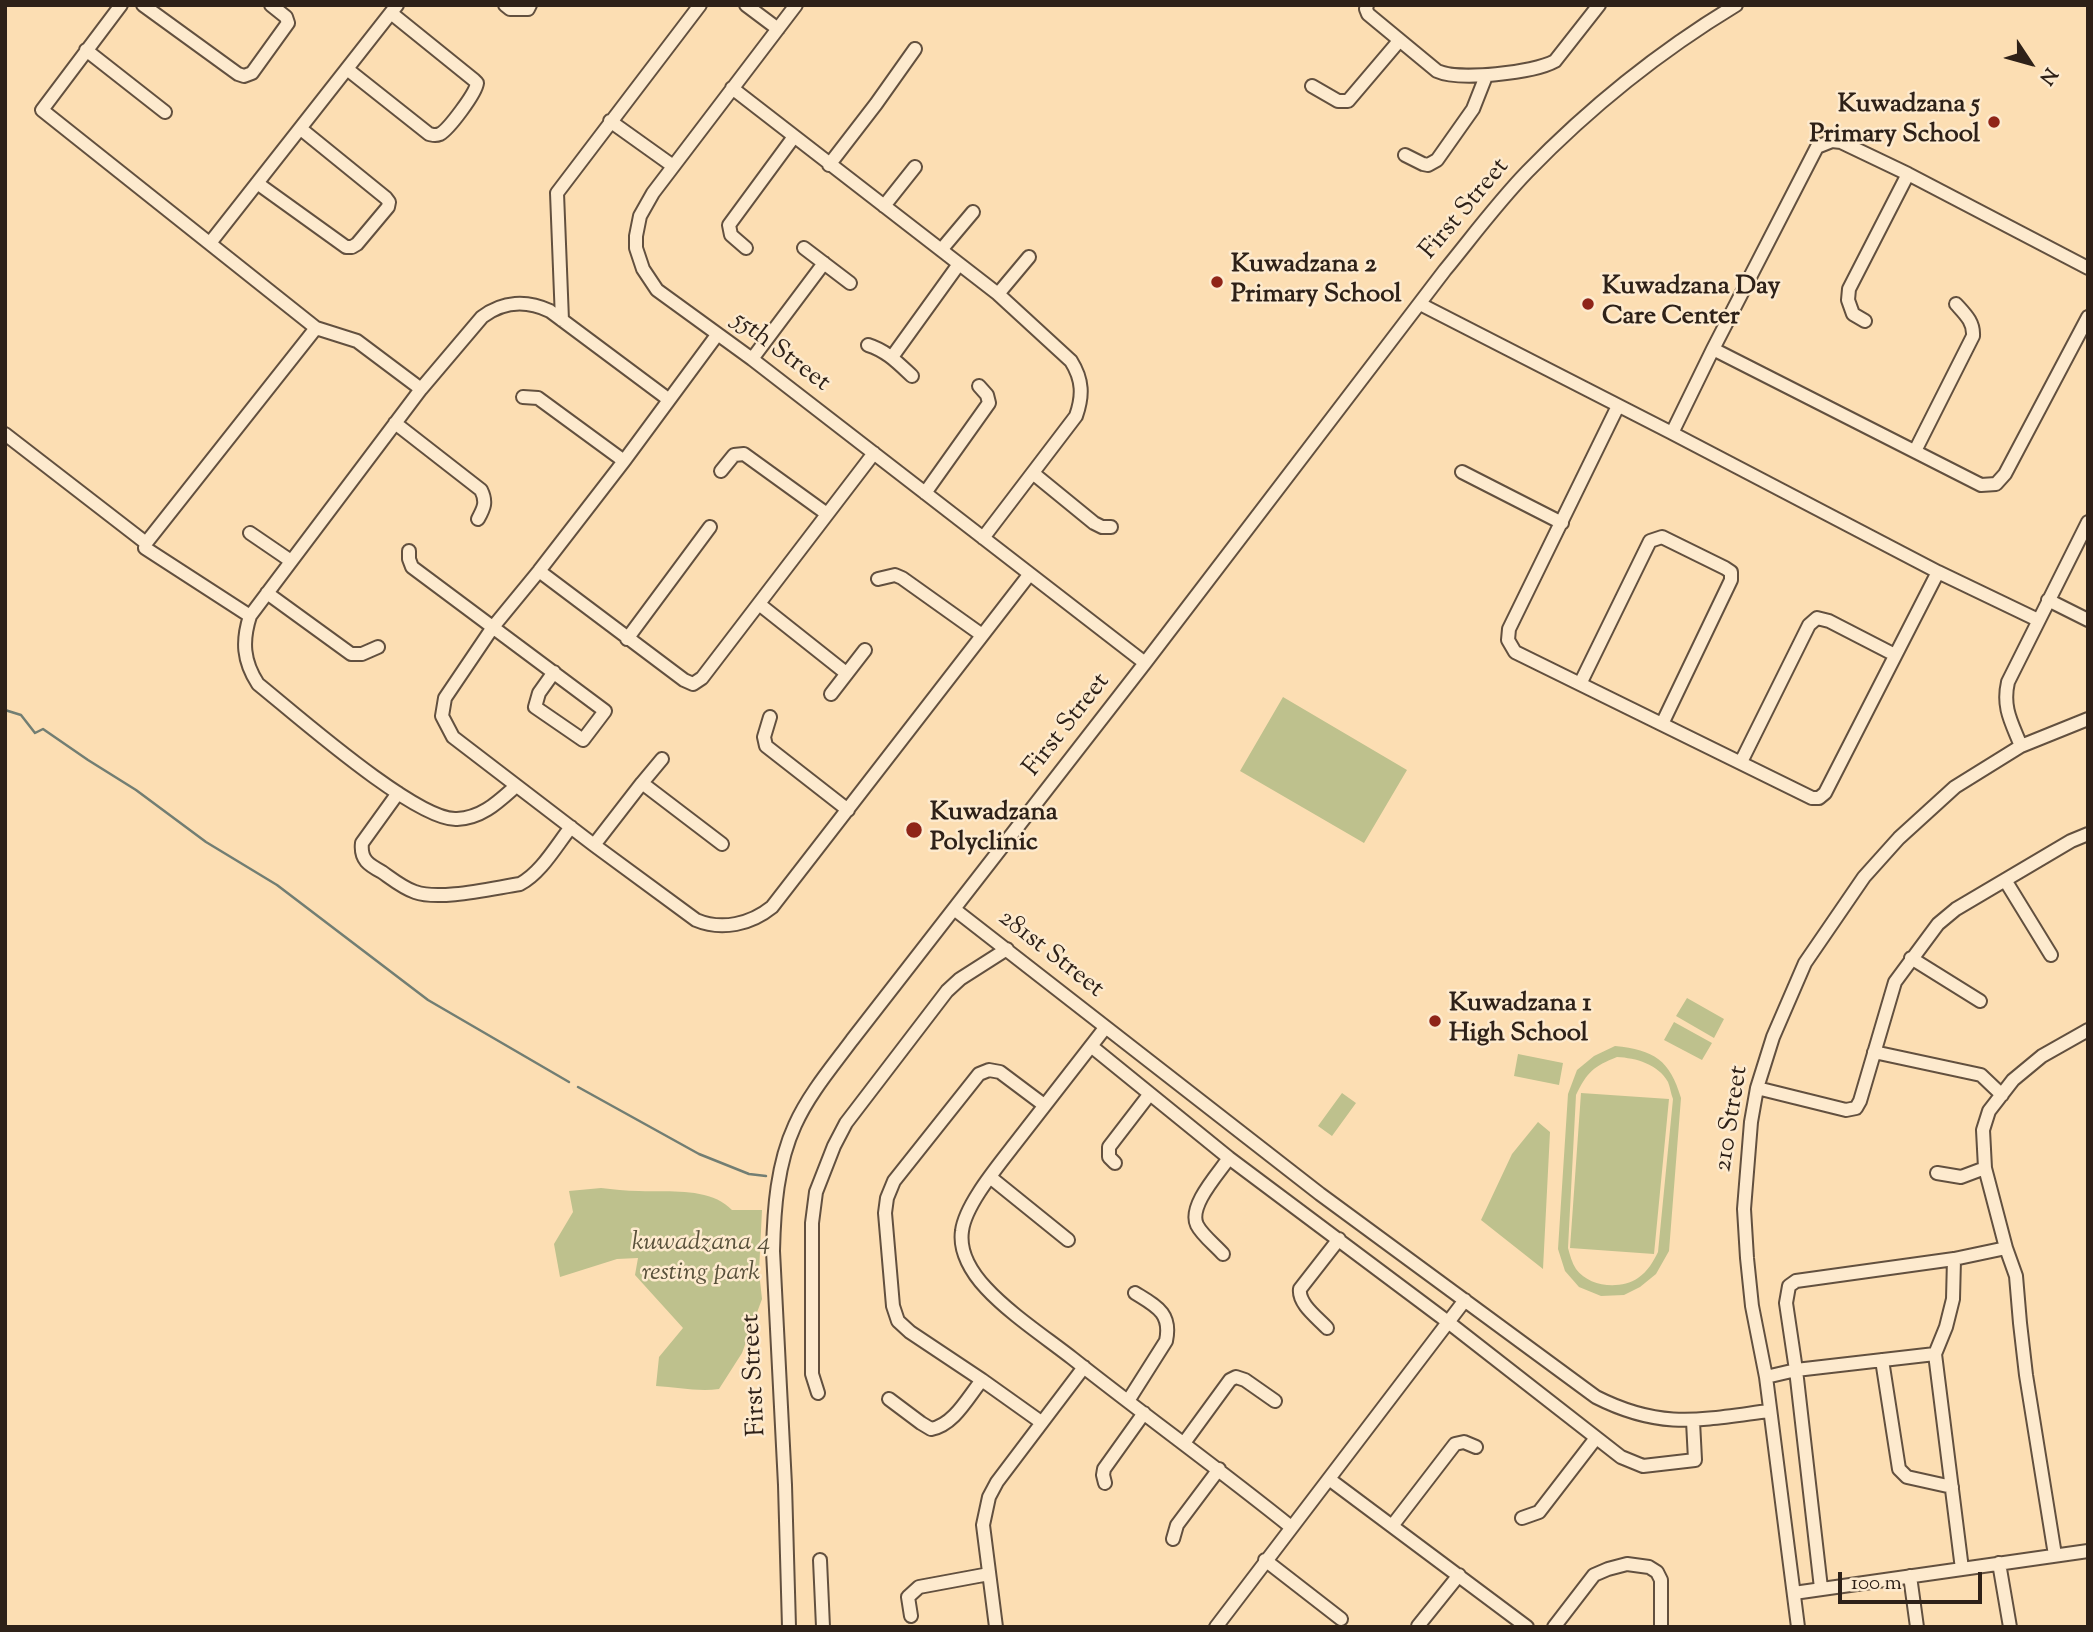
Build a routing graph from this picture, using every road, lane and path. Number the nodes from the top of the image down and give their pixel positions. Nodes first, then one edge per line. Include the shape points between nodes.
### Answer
1 (121, 5) edge
2 (143, 5) edge
3 (271, 5) edge
4 (505, 5) edge
5 (530, 5) edge
6 (699, 5) edge
7 (746, 5) edge
8 (796, 5) edge
9 (1367, 5) edge
10 (1599, 5) edge
11 (1736, 5) edge
12 (394, 9) edge
13 (778, 29) junction
14 (1399, 41) junction
15 (915, 49) dead end
16 (86, 50) junction
17 (347, 69) junction
18 (1486, 76) junction
19 (1311, 86) dead end
20 (732, 89) junction
21 (165, 112) dead end
22 (610, 121) junction
23 (301, 129) junction
24 (793, 138) junction
25 (1405, 155) dead end
26 (829, 165) junction
27 (673, 166) junction
28 (915, 167) dead end
29 (1908, 174) junction
30 (257, 183) junction
31 (884, 206) junction
32 (973, 212) dead end
33 (210, 243) junction
34 (746, 248) dead end
35 (804, 248) dead end
36 (941, 250) junction
37 (1029, 257) dead end
38 (824, 263) junction
39 (959, 264) junction
40 (2088, 268) edge
41 (850, 283) dead end
42 (998, 294) junction
43 (1956, 303) dead end
44 (1420, 304) junction
45 (2088, 317) edge
46 (562, 320) junction
47 (1865, 321) dead end
48 (316, 328) junction
49 (717, 335) junction
50 (868, 345) dead end
51 (1713, 349) junction
52 (892, 357) junction
53 (752, 359) junction
54 (912, 376) dead end
55 (979, 386) dead end
56 (421, 388) junction
57 (523, 397) dead end
58 (668, 399) junction
59 (1618, 406) junction
60 (395, 423) junction
61 (1672, 433) junction
62 (5, 434) edge
63 (1915, 451) junction
64 (874, 453) junction
65 (624, 461) junction
66 (721, 471) dead end
67 (1462, 472) dead end
68 (1034, 474) junction
69 (925, 493) junction
70 (827, 514) junction
71 (478, 519) dead end
72 (2088, 522) edge
73 (1562, 523) junction
74 (710, 527) dead end
75 (1111, 527) dead end
76 (250, 533) dead end
77 (983, 538) junction
78 (146, 543) junction
79 (409, 551) dead end
80 (291, 561) junction
81 (539, 571) junction
82 (1938, 572) junction
83 (1029, 575) junction
84 (878, 579) dead end
85 (267, 593) junction
86 (2048, 600) junction
87 (759, 604) junction
88 (250, 616) junction
89 (2038, 620) junction
90 (2088, 620) edge
91 (493, 627) junction
92 (982, 635) junction
93 (627, 639) junction
94 (378, 648) dead end
95 (865, 650) dead end
96 (1895, 655) junction
97 (1145, 663) junction
98 (554, 672) junction
99 (846, 673) junction
100 (1580, 684) junction
101 (831, 694) dead end
102 (770, 718) dead end
103 (2088, 719) edge
104 (1662, 724) junction
105 (2021, 746) junction
106 (662, 759) dead end
107 (1741, 762) junction
108 (642, 783) junction
109 (516, 786) junction
110 (398, 793) junction
111 (848, 810) junction
112 (570, 827) junction
113 (2088, 834) edge
114 (722, 844) dead end
115 (594, 845) junction
116 (2006, 880) junction
117 (954, 909) junction
118 (1007, 949) junction
119 (2051, 956) dead end
120 (1911, 958) junction
121 (1980, 1001) dead end
122 (1105, 1028) junction
123 (2088, 1030) edge
124 (1091, 1046) junction
125 (1874, 1052) junction
126 (1757, 1088) junction
127 (1149, 1095) junction
128 (2002, 1095) junction
129 (1044, 1105) junction
130 (1229, 1158) junction
131 (1115, 1163) dead end
132 (1985, 1168) junction
133 (1937, 1173) dead end
134 (990, 1177) junction
135 (1339, 1239) junction
136 (1068, 1240) dead end
137 (2006, 1248) junction
138 (1223, 1254) dead end
139 (1954, 1259) junction
140 (1135, 1293) dead end
141 (1465, 1300) junction
142 (1448, 1322) junction
143 (1327, 1328) dead end
144 (1935, 1354) junction
145 (1882, 1360) junction
146 (1084, 1367) junction
147 (1796, 1370) junction
148 (1766, 1377) junction
149 (982, 1380) junction
150 (818, 1392) dead end
151 (890, 1399) dead end
152 (1128, 1401) junction
153 (1275, 1401) dead end
154 (1769, 1411) junction
155 (1144, 1413) junction
156 (1693, 1421) junction
157 (1041, 1422) junction
158 (1596, 1438) junction
159 (1184, 1443) junction
160 (1476, 1447) dead end
161 (1219, 1469) junction
162 (1329, 1479) junction
163 (1104, 1483) dead end
164 (1952, 1487) junction
165 (1522, 1518) dead end
166 (1392, 1526) junction
167 (1290, 1527) junction
168 (1173, 1539) dead end
169 (2087, 1554) edge
170 (2055, 1555) junction
171 (820, 1560) dead end
172 (1265, 1560) junction
173 (1999, 1563) junction
174 (1962, 1569) junction
175 (989, 1574) junction
176 (1459, 1575) junction
177 (1910, 1576) junction
178 (1821, 1588) junction
179 (1794, 1593) junction
180 (911, 1616) dead end
181 (1340, 1619) dead end
182 (1418, 1626) edge
183 (789, 1627) edge
184 (823, 1627) edge
185 (996, 1627) edge
186 (1216, 1627) edge
187 (1527, 1627) edge
188 (1554, 1627) edge
189 (1661, 1627) edge
190 (1798, 1627) edge
191 (1917, 1627) edge
192 (2010, 1627) edge

1 - 16 street
2 - 3 street via 244,76 288,23
4 - 5 street via 510,9 528,9
6 - 22 street
7 - 13 street
8 - 13 street, 55th Street
9 - 14 street via 1368,14
10 - 18 street via 1555,61
11 - 44 street, First Street via 1625,82 1565,135 1526,173
12 - 17 street
12 - 17 street via 477,83 475,92 443,132 434,135
13 - 20 street, 55th Street
14 - 18 street via 1444,74
14 - 19 street via 1348,101 1338,101
15 - 26 street
16 - 21 street
16 - 33 street via 43,110
17 - 23 street
18 - 25 street via 1473,109 1437,160 1423,164
20 - 24 street
20 - 27 street, 55th Street
22 - 27 street
22 - 46 street via 557,193
23 - 30 street
23 - 30 street via 387,198 388,207 357,244 346,247
24 - 26 street
24 - 34 street via 729,225 731,235
26 - 31 street
27 - 49 street, 55th Street via 640,216 638,258 657,290
28 - 31 street
29 - 40 street
29 - 47 street via 1849,289 1853,314
29 - 51 street via 1841,142 1817,146
30 - 33 street
31 - 36 street
32 - 36 street
33 - 48 street
35 - 38 street
36 - 39 street
37 - 42 street
38 - 41 street
38 - 53 street
39 - 42 street
39 - 52 street
42 - 68 street via 1071,361 1080,378 1082,395 1076,416
43 - 63 street via 1972,322 1973,336
44 - 59 street
44 - 97 street, First Street
45 - 63 street via 1996,484 1981,485
46 - 56 street via 538,305 524,303 491,310
46 - 58 street
48 - 56 street via 357,341
48 - 78 street
49 - 53 street, 55th Street
49 - 58 street
50 - 52 street
51 - 61 street
51 - 63 street
52 - 54 street
53 - 64 street, 55th Street
55 - 69 street via 989,403
56 - 60 street
57 - 65 street via 538,398
58 - 65 street
59 - 61 street
59 - 73 street
60 - 71 street via 481,489 485,507
60 - 80 street
61 - 82 street
62 - 78 street
64 - 69 street, 55th Street
64 - 70 street
65 - 81 street
66 - 70 street via 734,455 744,454
67 - 73 street
68 - 75 street via 1094,523
68 - 77 street
69 - 77 street, 55th Street
70 - 87 street
72 - 86 street
73 - 100 street via 1508,640 1514,652
74 - 93 street
76 - 80 street
77 - 83 street, 55th Street
78 - 88 street via 146,550
79 - 91 street via 412,567
80 - 85 street
81 - 91 street
81 - 93 street
82 - 89 street
82 - 96 street
83 - 92 street
83 - 97 street, 55th Street
84 - 92 street via 902,578
85 - 88 street
85 - 94 street via 351,654
86 - 89 street
86 - 90 street
87 - 93 street via 693,684
87 - 99 street
88 - 110 street via 245,656 258,684
89 - 105 street via 2005,695
91 - 98 street
91 - 109 street via 445,698 442,716 453,737
92 - 111 street
95 - 99 street
96 - 107 street via 1819,798
96 - 107 street via 1817,618 1809,625
97 - 117 street, First Street
98 - 98 street via 605,711 583,740 535,707
99 - 101 street
100 - 104 street
100 - 104 street via 1650,541 1662,537 1731,572 1731,580
102 - 111 street via 766,746
103 - 105 street, 210 Street
104 - 107 street
105 - 126 street, 210 Street via 1955,787 1864,877 1805,964
106 - 108 street
108 - 114 street
108 - 115 street
109 - 110 street via 492,808 454,820 436,816
109 - 112 street
110 - 112 street via 361,852 370,866 413,892 427,895 520,884 536,872
111 - 115 street via 772,907 730,925 696,920
112 - 115 street
113 - 116 street
116 - 119 street
116 - 120 street via 1956,909
117 - 118 street, 281st Street
117 - 183 street, First Street via 822,1080 796,1122 784,1156 773,1251
118 - 122 street, 281st Street
118 - 150 street via 947,991 846,1123 834,1146 816,1192 812,1223 812,1374
120 - 121 street
120 - 125 street via 1895,982
122 - 124 street
122 - 141 street, 281st Street
123 - 128 street via 2042,1056 2012,1080
124 - 127 street
124 - 129 street
125 - 126 street via 1856,1108 1846,1110
125 - 128 street via 1981,1075
126 - 148 street, 210 Street via 1744,1209 1752,1306
127 - 130 street
127 - 131 street via 1110,1147 1109,1157
128 - 132 street via 1989,1111 1983,1130
129 - 134 street
129 - 149 street via 1000,1072 979,1074 894,1181 887,1198 893,1306 898,1321
130 - 135 street
130 - 138 street via 1196,1205 1195,1215 1197,1226
132 - 133 street via 1961,1177
132 - 137 street
134 - 136 street
134 - 146 street via 965,1217 961,1232 967,1259 987,1289
135 - 142 street
135 - 143 street via 1299,1295
137 - 139 street
137 - 170 street via 2016,1276 2026,1375
139 - 144 street via 1953,1299
139 - 147 street via 1797,1281 1789,1286 1786,1303
140 - 152 street via 1158,1307 1168,1329 1166,1340
141 - 142 street
141 - 156 street, 281st Street via 1595,1397 1654,1419
142 - 158 street
142 - 162 street
144 - 145 street
144 - 164 street
145 - 147 street
145 - 164 street via 1899,1469 1907,1477
146 - 152 street
146 - 157 street
147 - 148 street
147 - 178 street
148 - 154 street, 210 Street
149 - 151 street via 941,1427 931,1429 920,1423
149 - 157 street
152 - 155 street
153 - 159 street via 1236,1377
154 - 156 street, 281st Street
154 - 179 street, 210 Street
155 - 159 street
155 - 163 street via 1104,1469
156 - 158 street via 1695,1460 1643,1466 1621,1457
157 - 175 street via 989,1497 983,1525
158 - 165 street via 1539,1512
159 - 161 street
160 - 166 street via 1455,1444
161 - 167 street
161 - 168 street via 1177,1525
162 - 166 street
162 - 167 street
164 - 174 street
166 - 176 street
167 - 172 street
169 - 170 street
170 - 173 street
171 - 184 street
172 - 181 street
172 - 186 street
173 - 174 street
173 - 192 street
174 - 177 street
175 - 180 street via 919,1587 908,1597
175 - 185 street
176 - 182 street
176 - 187 street
177 - 178 street
177 - 191 street
178 - 179 street
179 - 190 street, 210 Street
188 - 189 street via 1594,1575 1627,1564 1657,1572

